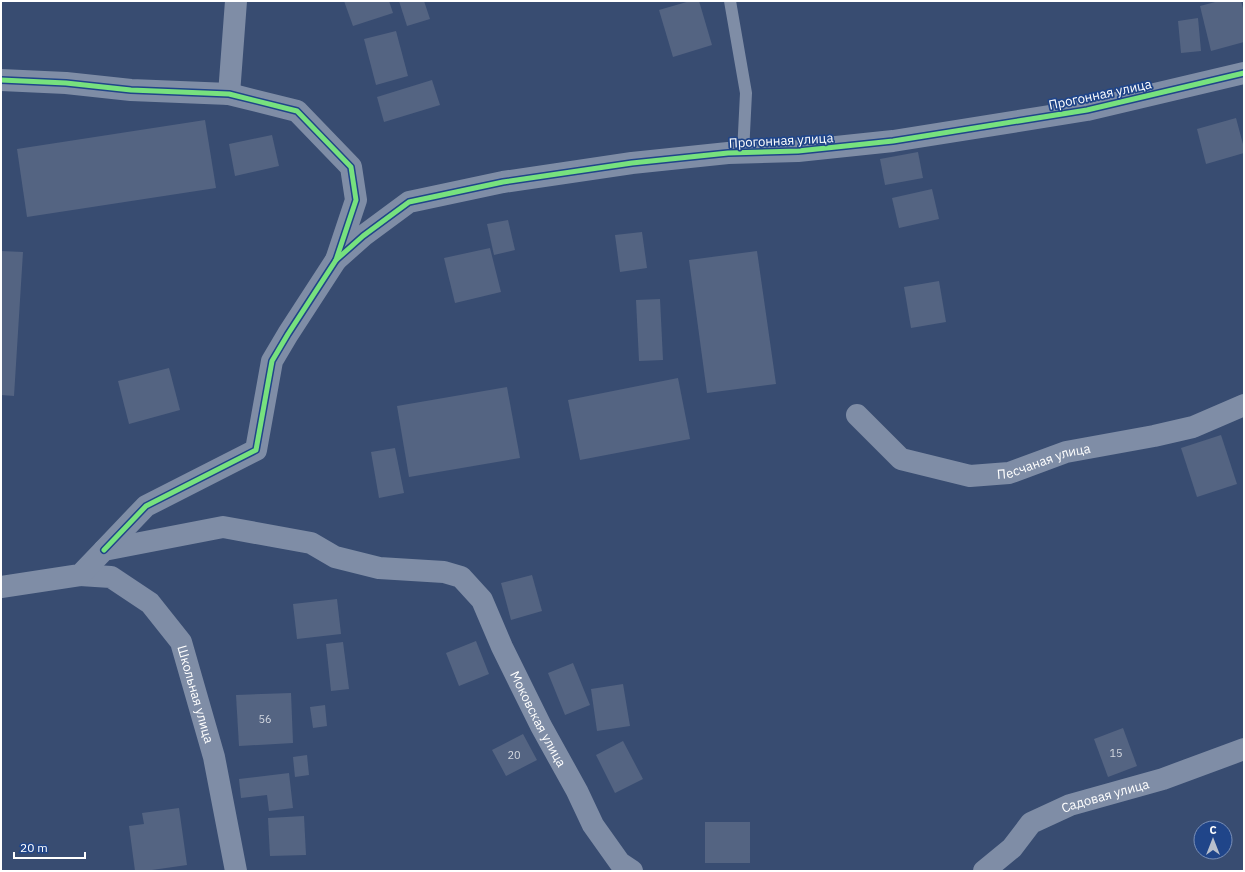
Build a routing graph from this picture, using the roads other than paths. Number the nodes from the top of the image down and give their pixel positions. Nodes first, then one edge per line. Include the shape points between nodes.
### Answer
1 (236, 1) edge
2 (730, 1) edge
3 (1244, 73) edge
4 (1, 80) edge
5 (229, 94) junction
6 (743, 153) junction
7 (336, 260) junction
8 (1244, 405) edge
9 (857, 415) dead end
10 (104, 550) junction
11 (80, 575) junction
12 (1, 586) edge
13 (1244, 749) edge
14 (236, 871) edge
15 (632, 871) edge
16 (984, 871) edge

1 - 5 street
2 - 6 lane via 746,93
3 - 6 street, Прогонная улица via 1087,110 901,140 798,152
4 - 5 street via 131,90
5 - 7 street via 297,111 351,167 356,200
6 - 7 street, Прогонная улица via 632,163 503,182 409,202
7 - 10 street via 272,361 256,450 146,506
8 - 9 street, Песчаная улица via 1193,427 1066,452 1009,473 970,476 901,460
10 - 11 street
10 - 15 street, Моковская улица via 223,526 311,543 335,556 378,568 444,572 461,577 482,600 502,647 593,826 620,863
11 - 12 street, Школьная улица
11 - 14 street, Школьная улица via 111,577 150,603 181,642 214,757
13 - 16 street, Садовая улица via 1163,779 1070,805 1031,824 1012,848

